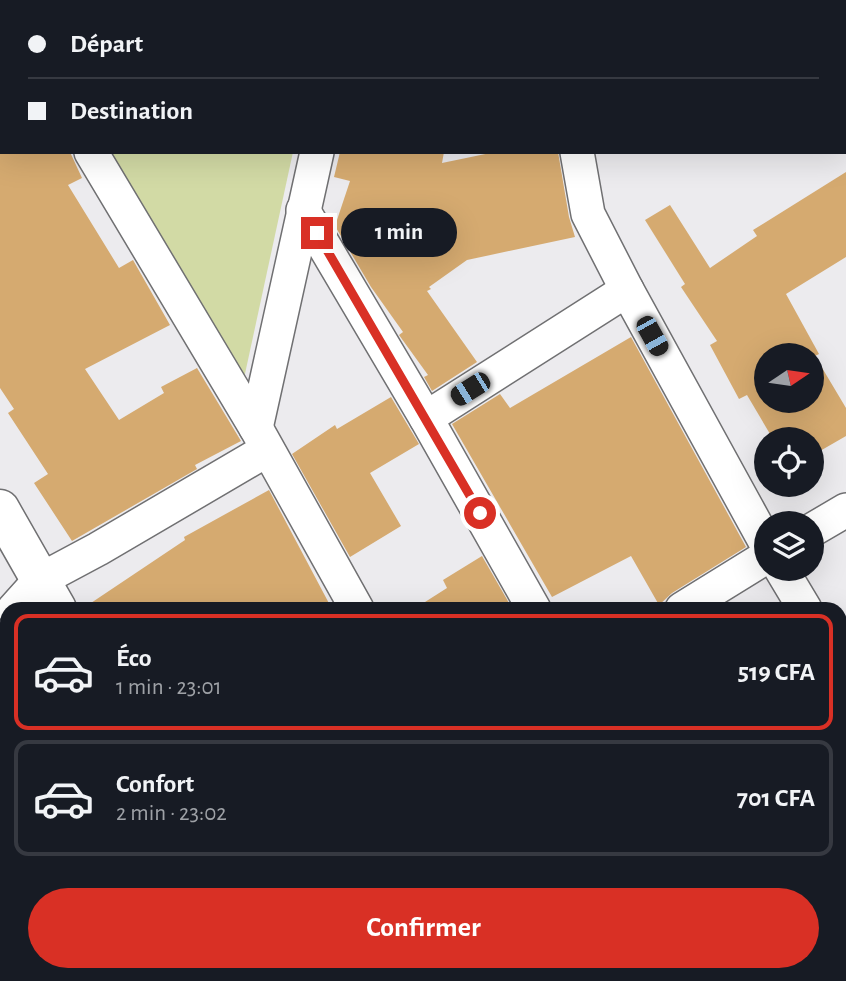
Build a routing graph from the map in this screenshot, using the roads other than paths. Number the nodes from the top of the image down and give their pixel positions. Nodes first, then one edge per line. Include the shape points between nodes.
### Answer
1 (92, 154) edge
2 (317, 154) edge
3 (577, 154) edge
4 (303, 210) junction
5 (627, 290) junction
6 (426, 418) junction
7 (262, 439) junction
8 (0, 509) edge
9 (846, 510) edge
10 (754, 521) edge
11 (824, 523) edge
12 (754, 564) edge
13 (788, 581) edge
14 (48, 594) edge
15 (30, 602) edge
16 (353, 602) edge
17 (530, 602) edge
18 (693, 602) edge
19 (800, 602) edge

1 - 7 street
2 - 4 street
3 - 5 street via 588,214
4 - 6 street
4 - 7 street
5 - 6 street
5 - 10 street
6 - 17 street
7 - 14 street via 98,549
7 - 16 street
8 - 14 street
9 - 11 street
12 - 18 street
13 - 19 street
14 - 15 street

